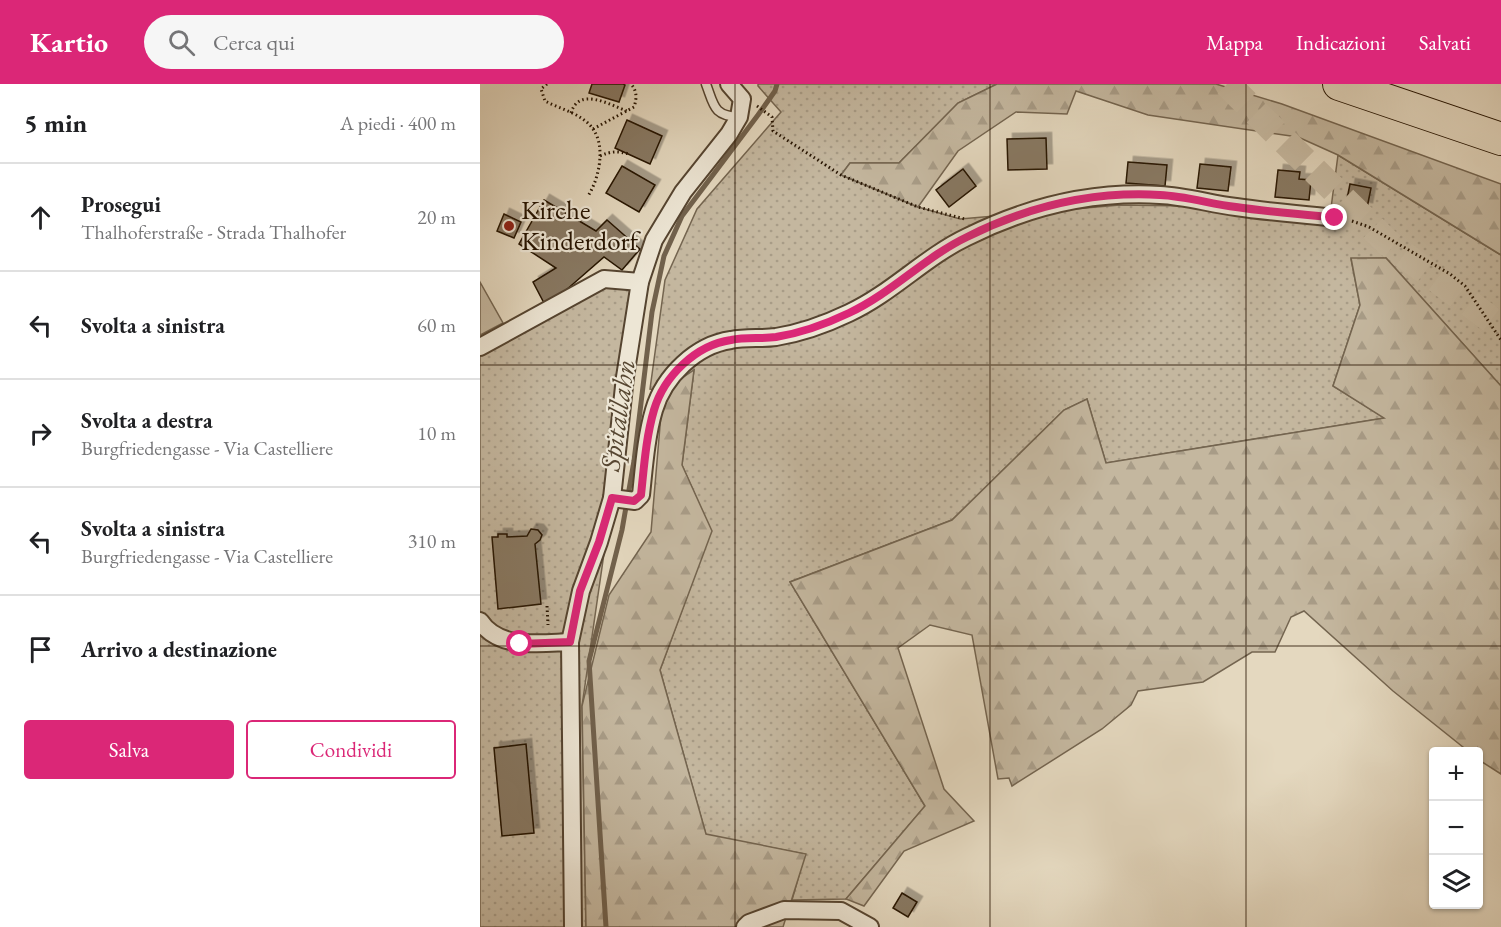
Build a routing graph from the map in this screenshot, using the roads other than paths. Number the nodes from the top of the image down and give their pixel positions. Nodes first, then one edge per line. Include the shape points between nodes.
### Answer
1 (706, 84) edge
2 (729, 84) edge
3 (1339, 84) edge
4 (1409, 84) edge
5 (1501, 116) edge
6 (740, 117) junction
7 (1501, 139) edge
8 (1335, 218) road end
9 (640, 282) junction
10 (480, 347) edge
11 (622, 500) junction
12 (480, 621) edge
13 (570, 642) junction
14 (573, 927) edge
15 (745, 927) edge
16 (870, 927) edge

1 - 6 lane via 716,110
2 - 6 street via 742,99
3 - 7 highway
4 - 5 highway
6 - 9 street via 683,192 654,240
8 - 11 street via 1161,195 1115,195 1055,204 1009,218 938,253 898,284 851,312 811,329 777,337 729,340 706,347 688,359 668,381 654,408 641,495
9 - 10 street via 604,279
9 - 11 street via 625,377
11 - 13 street via 599,542 580,591
12 - 13 street via 486,631 520,644
13 - 14 street
15 - 16 street via 784,910 842,911

